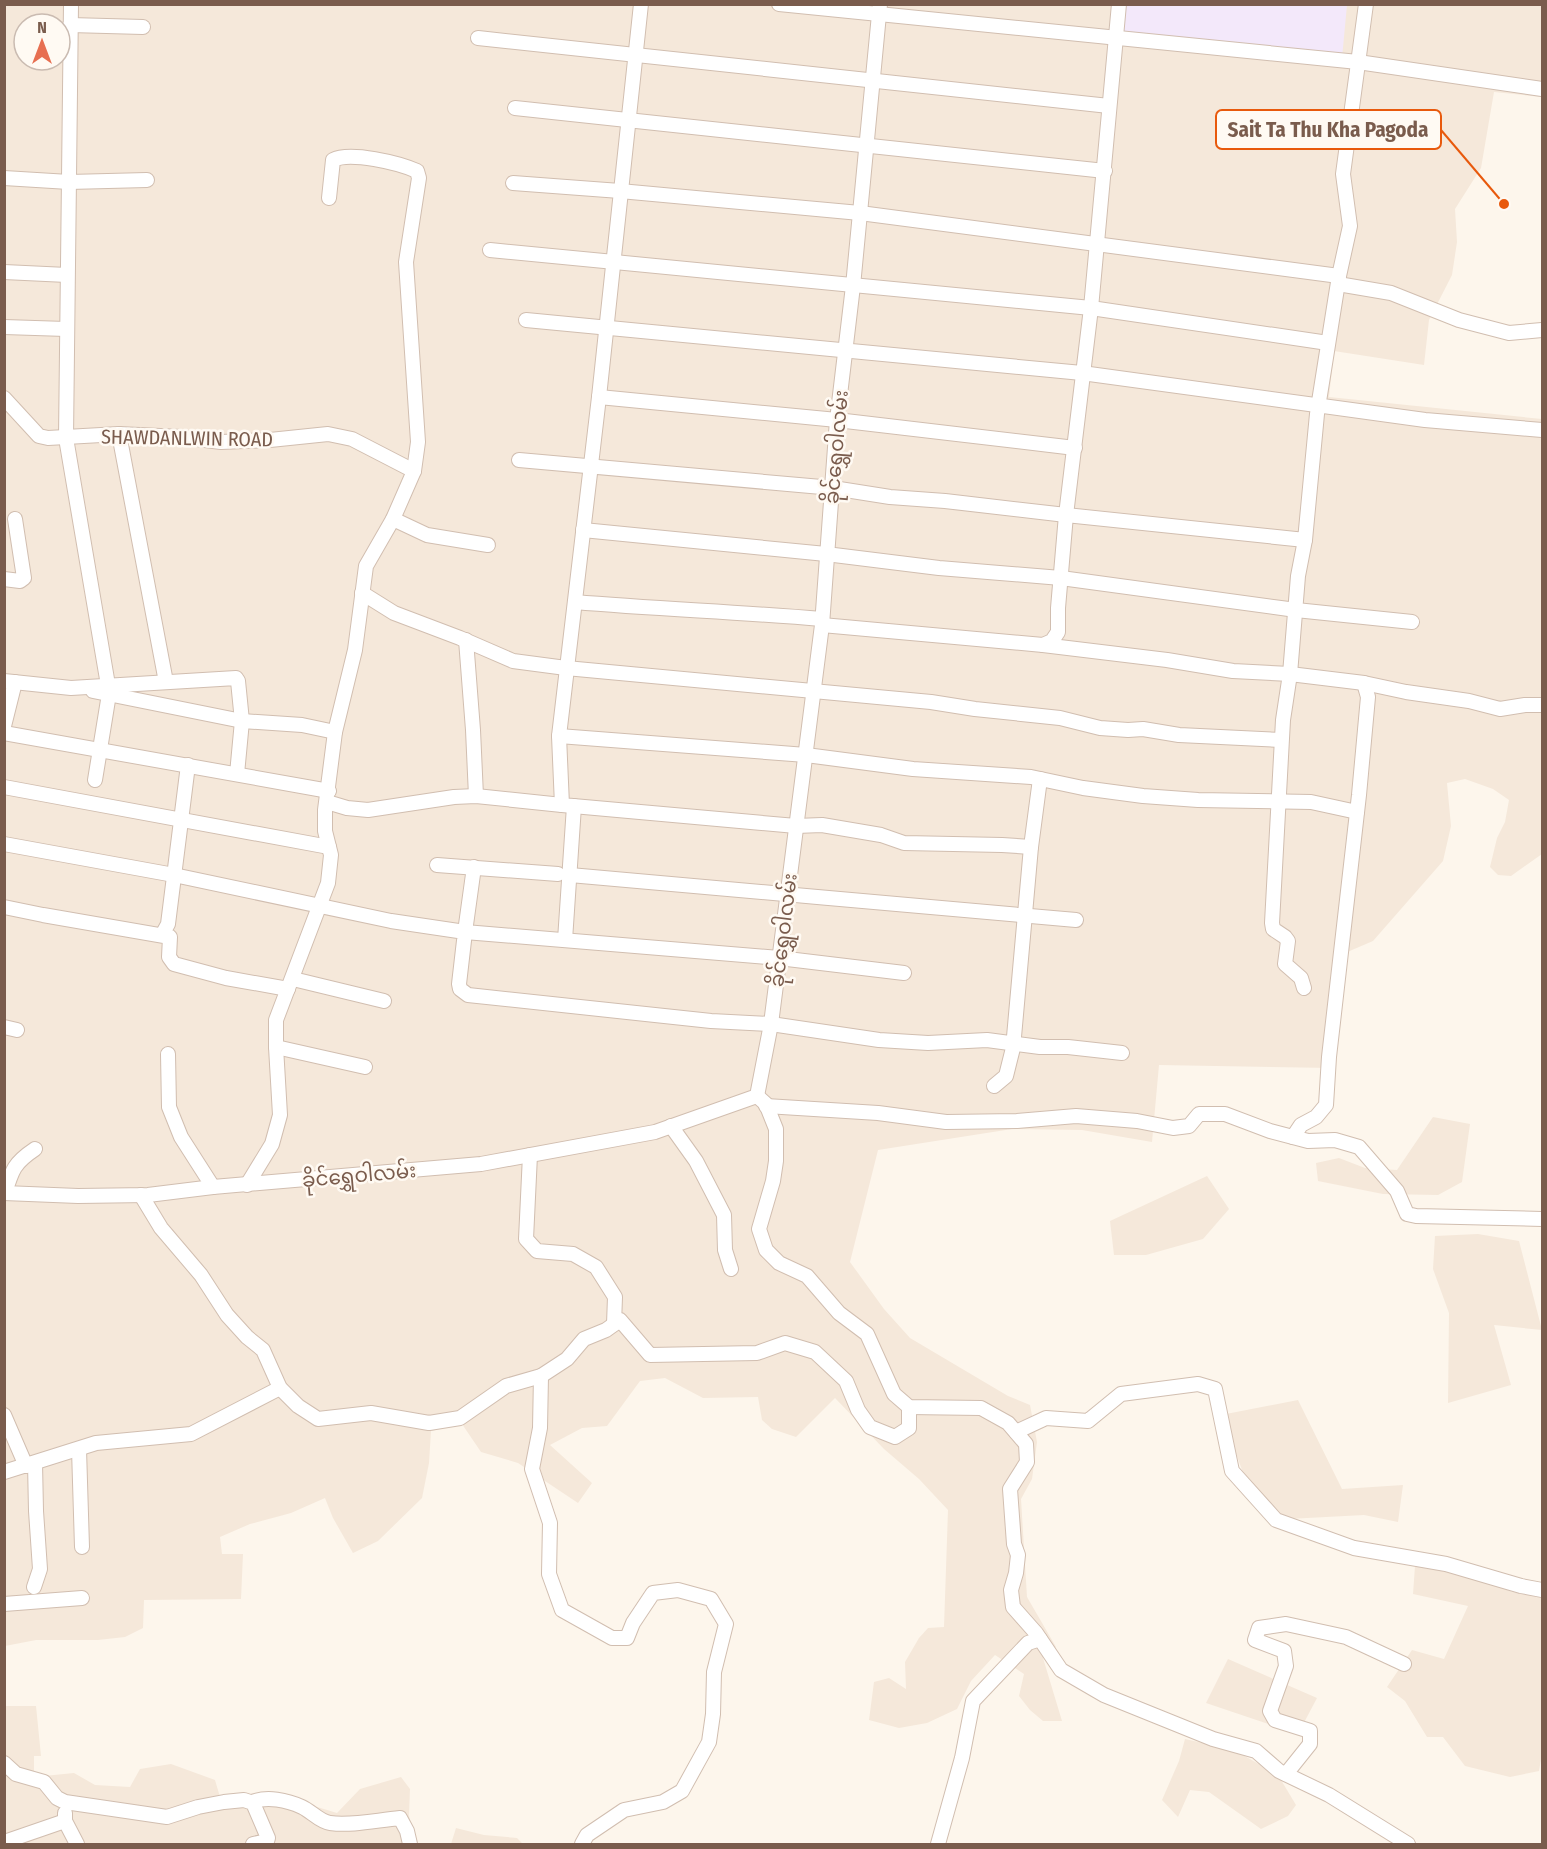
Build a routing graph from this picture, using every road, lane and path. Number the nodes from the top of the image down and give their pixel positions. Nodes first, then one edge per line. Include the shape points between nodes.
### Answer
1 (640, 4) edge
2 (779, 4) edge
3 (1119, 4) edge
4 (1366, 4) edge
5 (880, 9) edge
6 (72, 25) edge
7 (143, 27) dead end
8 (1115, 37) junction
9 (478, 38) dead end
10 (634, 56) junction
11 (1358, 62) junction
12 (70, 72) edge
13 (873, 81) junction
14 (1542, 89) edge
15 (1110, 106) junction
16 (515, 108) dead end
17 (627, 120) junction
18 (866, 146) junction
19 (1105, 171) junction
20 (4, 178) edge
21 (147, 180) dead end
22 (69, 182) junction
23 (513, 183) dead end
24 (620, 191) junction
25 (329, 198) dead end
26 (860, 213) junction
27 (1097, 243) junction
28 (490, 250) dead end
29 (613, 261) junction
30 (4, 272) edge
31 (67, 275) junction
32 (1338, 280) junction
33 (853, 286) junction
34 (1091, 308) junction
35 (526, 320) dead end
36 (4, 327) edge
37 (66, 328) junction
38 (606, 328) junction
39 (1542, 330) edge
40 (1328, 342) junction
41 (846, 352) junction
42 (1082, 373) junction
43 (598, 397) junction
44 (4, 398) edge
45 (1318, 406) junction
46 (837, 420) junction
47 (1542, 430) edge
48 (119, 434) junction
49 (66, 438) junction
50 (1074, 448) junction
51 (519, 460) dead end
52 (590, 465) junction
53 (414, 471) junction
54 (833, 488) junction
55 (1066, 515) junction
56 (15, 519) dead end
57 (393, 519) junction
58 (583, 530) junction
59 (1305, 540) junction
60 (488, 545) dead end
61 (826, 554) junction
62 (1060, 578) junction
63 (4, 579) edge
64 (362, 593) junction
65 (575, 602) junction
66 (1296, 610) junction
67 (822, 622) junction
68 (1412, 622) dead end
69 (466, 640) junction
70 (1043, 645) junction
71 (566, 668) junction
72 (1290, 674) junction
73 (10, 682) edge
74 (166, 682) junction
75 (1364, 683) junction
76 (109, 690) junction
77 (812, 691) junction
78 (1542, 705) edge
79 (242, 721) junction
80 (4, 726) edge
81 (335, 732) junction
82 (4, 733) edge
83 (559, 736) junction
84 (1281, 740) junction
85 (100, 749) junction
86 (806, 755) junction
87 (188, 765) junction
88 (237, 774) junction
89 (1040, 779) junction
90 (95, 780) dead end
91 (4, 787) edge
92 (328, 796) junction
93 (476, 796) junction
94 (1277, 801) junction
95 (568, 805) junction
96 (1357, 812) junction
97 (182, 819) junction
98 (796, 826) junction
99 (4, 844) edge
100 (329, 847) junction
101 (1031, 847) junction
102 (437, 865) dead end
103 (474, 867) junction
104 (174, 875) junction
105 (564, 875) junction
106 (787, 893) junction
107 (319, 904) junction
108 (4, 907) edge
109 (1025, 916) junction
110 (1076, 920) dead end
111 (465, 932) junction
112 (162, 935) junction
113 (565, 940) junction
114 (779, 958) junction
115 (904, 973) dead end
116 (291, 984) junction
117 (1304, 988) dead end
118 (384, 1001) dead end
119 (771, 1024) junction
120 (1013, 1043) junction
121 (276, 1047) junction
122 (1122, 1053) dead end
123 (168, 1054) dead end
124 (365, 1067) dead end
125 (994, 1086) dead end
126 (762, 1101) junction
127 (671, 1126) junction
128 (1293, 1137) junction
129 (35, 1149) dead end
130 (530, 1155) junction
131 (247, 1185) junction
132 (213, 1187) junction
133 (5, 1193) edge
134 (141, 1195) junction
135 (1542, 1219) edge
136 (731, 1269) dead end
137 (614, 1324) junction
138 (541, 1376) junction
139 (280, 1388) junction
140 (4, 1415) edge
141 (909, 1415) junction
142 (1016, 1432) junction
143 (79, 1449) junction
144 (31, 1464) junction
145 (4, 1472) edge
146 (82, 1547) dead end
147 (34, 1587) dead end
148 (1542, 1590) edge
149 (82, 1598) dead end
150 (4, 1604) edge
151 (1040, 1639) junction
152 (1404, 1664) dead end
153 (4, 1763) edge
154 (1286, 1774) junction
155 (65, 1802) junction
156 (252, 1802) junction
157 (65, 1821) junction
158 (4, 1842) edge
159 (77, 1845) edge
160 (253, 1845) edge
161 (410, 1845) edge
162 (582, 1845) edge
163 (938, 1845) edge
164 (1408, 1845) edge

1 - 10 street
2 - 5 street
3 - 8 street
4 - 11 street
5 - 8 street
5 - 13 street, ခိုင်ရွှေဝါလမ်း
6 - 7 street
8 - 11 street
8 - 15 street
9 - 10 street
10 - 13 street
10 - 17 street
11 - 14 street
11 - 32 street via 1343,174 1350,226
12 - 22 street
13 - 15 street
13 - 18 street, ခိုင်ရွှေဝါလမ်း
15 - 19 street
16 - 17 street
17 - 18 street
17 - 24 street
18 - 19 street
18 - 26 street, ခိုင်ရွှေဝါလမ်း
19 - 27 street
20 - 22 street
21 - 22 street
22 - 31 street
23 - 24 street
24 - 26 street
24 - 29 street
25 - 53 street via 333,159 340,156 388,161 417,171 406,262 418,442
26 - 27 street
26 - 33 street, ခိုင်ရွှေဝါလမ်း
27 - 32 street
27 - 34 street
28 - 29 street
29 - 33 street
29 - 38 street
30 - 31 street
31 - 37 street
32 - 39 street via 1391,293 1459,320 1509,333
32 - 40 street
33 - 34 street
33 - 41 street, ခိုင်ရွှေဝါလမ်း
34 - 40 street
34 - 42 street
35 - 38 street
36 - 37 street
37 - 49 street
38 - 41 street
38 - 43 street
40 - 45 street
41 - 42 street
41 - 46 street, ခိုင်ရွှေဝါလမ်း
42 - 45 street
42 - 50 street
43 - 46 street
43 - 52 street
44 - 49 street, SHAWDANLWIN ROAD via 39,436
45 - 47 street
45 - 59 street
46 - 50 street
46 - 54 street, ခိုင်ရွှေဝါလမ်း
48 - 49 street, SHAWDANLWIN ROAD
48 - 53 street, SHAWDANLWIN ROAD via 221,442 328,434 352,439
48 - 74 street
49 - 76 street
50 - 55 street
51 - 52 street
52 - 54 street
52 - 58 street
53 - 57 street
54 - 55 street
54 - 61 street, ခိုင်ရွှေဝါလမ်း
55 - 59 street
55 - 62 street
56 - 63 street via 24,578
57 - 60 street via 427,535
57 - 64 street via 366,566
58 - 61 street
58 - 65 street
59 - 66 street
61 - 62 street
61 - 67 street, ခိုင်ရွှေဝါလမ်း
62 - 66 street
62 - 70 street via 1058,632
64 - 69 street via 394,613
64 - 81 street via 355,650
65 - 67 street via 757,613
65 - 71 street
66 - 68 street
66 - 72 street
67 - 70 street
67 - 77 street, ခိုင်ရွှေဝါလမ်း
69 - 71 street via 513,661
69 - 93 street
70 - 72 street via 1233,671
71 - 77 street
71 - 83 street
72 - 75 street
72 - 84 street
73 - 76 street
73 - 80 street
74 - 76 street
74 - 79 street via 236,678
75 - 78 street via 1500,709
75 - 96 street via 1368,697
76 - 79 street
76 - 85 street
77 - 84 street via 1060,718 1100,728
77 - 86 street, ခိုင်ရွှေဝါလမ်း
79 - 81 street via 302,725
79 - 88 street
81 - 92 street
82 - 85 street
83 - 86 street
83 - 95 street
84 - 94 street
85 - 87 street
85 - 90 street
86 - 89 street via 913,769
86 - 98 street, ခိုင်ရွှေဝါလမ်း
87 - 88 street
87 - 97 street
88 - 92 street
89 - 94 street via 1143,796
89 - 101 street
91 - 97 street
92 - 93 street via 347,808 368,810
92 - 100 street via 325,831
93 - 95 street
94 - 96 street via 1311,802
94 - 117 street via 1272,929 1286,937 1285,964 1301,978
95 - 98 street
95 - 105 street
96 - 128 street via 1326,1106 1301,1125
97 - 100 street
97 - 104 street
98 - 101 street via 822,825 882,835 904,843
98 - 106 street, ခိုင်ရွှေဝါလမ်း
99 - 104 street
100 - 107 street via 328,883
101 - 109 street
102 - 103 street
103 - 105 street
103 - 111 street
104 - 107 street
104 - 112 street via 168,924
105 - 106 street
105 - 113 street
106 - 109 street
106 - 114 street, ခိုင်ရွှေဝါလမ်း
107 - 111 street via 391,921
107 - 116 street
108 - 112 street
109 - 110 street
109 - 120 street
111 - 113 street
111 - 119 street via 459,984 468,995
112 - 116 street via 170,937 169,957 174,964 226,978
113 - 114 street
114 - 115 street
114 - 119 street, ခိုင်ရွှေဝါလမ်း
116 - 118 street
116 - 121 street via 276,1020
119 - 120 street via 879,1040
119 - 126 street, ခိုင်ရွှေဝါလမ်း
120 - 122 street
120 - 125 street via 1006,1076
121 - 124 street
121 - 131 street via 280,1115 272,1144
123 - 132 street via 169,1107 181,1137
126 - 127 street, ခိုင်ရွှေဝါလမ်း
126 - 128 street via 946,1122 1076,1116 1173,1128 1189,1126 1199,1114 1226,1114
126 - 141 street via 776,1129 773,1181 759,1229 766,1250 779,1263 807,1276 839,1313 867,1334 894,1394
127 - 130 street, ခိုင်ရွှေဝါလမ်း
127 - 136 street via 696,1161 724,1215 725,1250
128 - 135 street via 1335,1140 1359,1148 1397,1191 1407,1214
129 - 133 street via 14,1166
130 - 131 street, ခိုင်ရွှေဝါလမ်း via 481,1164
130 - 137 street via 526,1239 537,1251 573,1254 596,1268 615,1298
131 - 132 street, ခိုင်ရွှေဝါလမ်း
132 - 134 street, ခိုင်ရွှေဝါလမ်း
133 - 134 street, ခိုင်ရွှေဝါလမ်း
134 - 139 street via 227,1315 264,1350
137 - 138 street via 584,1339 567,1359
137 - 141 street via 620,1320 650,1355 757,1353 785,1343 816,1352 846,1381 870,1427 895,1437 909,1428
138 - 139 street via 506,1386 460,1418 429,1423 371,1413 318,1419
138 - 162 street via 540,1428 532,1468 550,1523 549,1574 562,1610 612,1638 627,1638 653,1593 678,1590 711,1599 726,1624 714,1672 709,1742 682,1791 663,1802 624,1810 587,1835
139 - 143 street via 191,1434 96,1443
140 - 144 street
141 - 142 street via 981,1408
142 - 148 street via 1046,1418 1088,1421 1121,1394 1198,1384 1215,1389 1232,1471 1276,1520 1354,1548 1446,1564
142 - 151 street via 1026,1444 1027,1462 1010,1489 1018,1555 1011,1590 1013,1607
143 - 144 street
143 - 146 street
144 - 145 street
144 - 147 street via 40,1569
149 - 150 street
151 - 154 street via 1061,1670 1104,1695 1257,1751
151 - 163 street via 1028,1643 973,1701
152 - 154 street via 1346,1637 1286,1624 1259,1628 1256,1640 1284,1651 1287,1666 1270,1711 1275,1720 1310,1731 1310,1744
153 - 155 street via 16,1774 44,1782
154 - 164 street via 1329,1795
155 - 156 street via 168,1817 198,1807
155 - 157 street
156 - 160 street via 268,1838
156 - 161 street via 274,1799 302,1807 327,1823 400,1818
157 - 158 street
157 - 159 street

